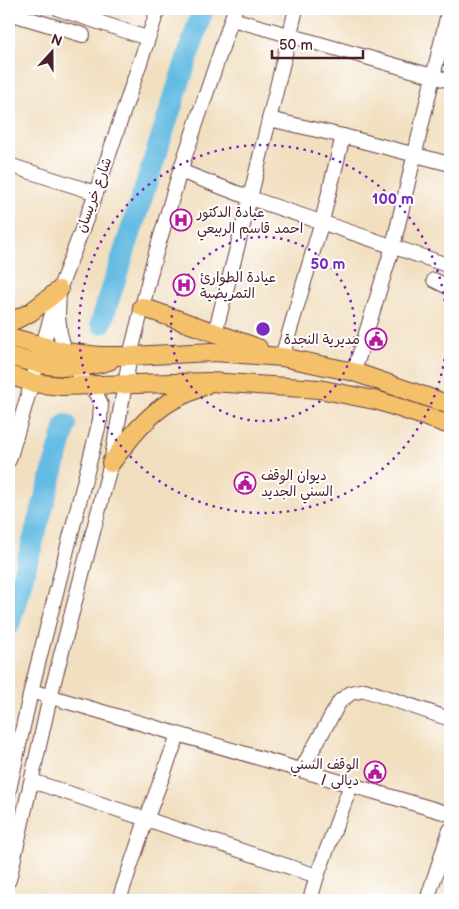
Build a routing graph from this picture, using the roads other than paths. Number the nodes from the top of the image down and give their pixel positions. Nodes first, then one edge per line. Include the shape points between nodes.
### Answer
1 (59, 9) edge
2 (158, 9) edge
3 (296, 9) edge
4 (449, 9) edge
5 (9, 13) edge
6 (234, 14) edge
7 (290, 34) junction
8 (83, 35) dead end
9 (147, 38) junction
10 (433, 77) junction
11 (450, 81) edge
12 (269, 119) junction
13 (343, 136) junction
14 (414, 154) junction
15 (450, 164) edge
16 (9, 165) edge
17 (180, 171) junction
18 (96, 194) junction
19 (250, 198) junction
20 (322, 221) junction
21 (393, 246) junction
22 (450, 266) edge
23 (434, 280) dead end
24 (450, 288) edge
25 (58, 290) junction
26 (142, 307) junction
27 (9, 323) edge
28 (215, 333) junction
29 (9, 337) edge
30 (43, 346) junction
31 (9, 356) edge
32 (130, 356) junction
33 (282, 357) junction
34 (70, 360) junction
35 (38, 364) junction
36 (354, 372) junction
37 (9, 375) edge
38 (210, 382) junction
39 (32, 383) junction
40 (90, 385) junction
41 (125, 385) junction
42 (450, 405) edge
43 (450, 425) edge
44 (9, 460) edge
45 (111, 463) junction
46 (31, 691) junction
47 (50, 697) junction
48 (450, 719) edge
49 (178, 735) junction
50 (301, 770) junction
51 (32, 781) junction
52 (351, 785) junction
53 (9, 790) edge
54 (450, 814) edge
55 (146, 820) junction
56 (450, 830) edge
57 (317, 876) junction
58 (9, 880) edge
59 (119, 900) edge
60 (310, 900) edge
61 (427, 900) edge

1 - 9 street
2 - 9 street, شارع خريسان
3 - 7 street
4 - 10 street
5 - 8 street
6 - 7 street
6 - 17 street
7 - 10 street
7 - 12 street
9 - 18 street, شارع خريسان
10 - 11 street
10 - 14 street
12 - 13 street
12 - 19 street
13 - 14 street
13 - 20 street
14 - 15 street
14 - 21 street
16 - 18 street
17 - 19 street
17 - 26 street
18 - 25 street, شارع خريسان
19 - 20 street
19 - 28 street
20 - 21 street
20 - 33 street
21 - 22 street
21 - 36 street
23 - 24 street
25 - 27 main road via 31,312
25 - 30 street, شارع خريسان
25 - 34 street via 60,333
26 - 28 main road
26 - 32 street
28 - 33 main road
29 - 30 main road
30 - 34 main road
30 - 35 street, شارع خريسان
31 - 35 main road
32 - 33 main road via 213,352
32 - 34 main road
32 - 41 street
33 - 36 main road
34 - 35 main road
34 - 40 street
35 - 39 street, شارع خريسان
36 - 42 main road
37 - 39 main road
38 - 41 main road
38 - 43 main road via 320,389 379,401
38 - 45 main road via 172,400 149,419
39 - 40 main road
39 - 44 street, شارع خريسان
40 - 41 main road
40 - 46 street via 101,405 99,430
41 - 45 street
45 - 47 street
46 - 47 street
46 - 53 street
47 - 49 street
47 - 51 street
48 - 50 street via 364,690 351,693 340,701
49 - 50 street
49 - 55 street
50 - 52 street
51 - 55 street
51 - 58 street
52 - 54 street
52 - 57 street
55 - 57 street
55 - 59 street
56 - 61 street
57 - 60 street

